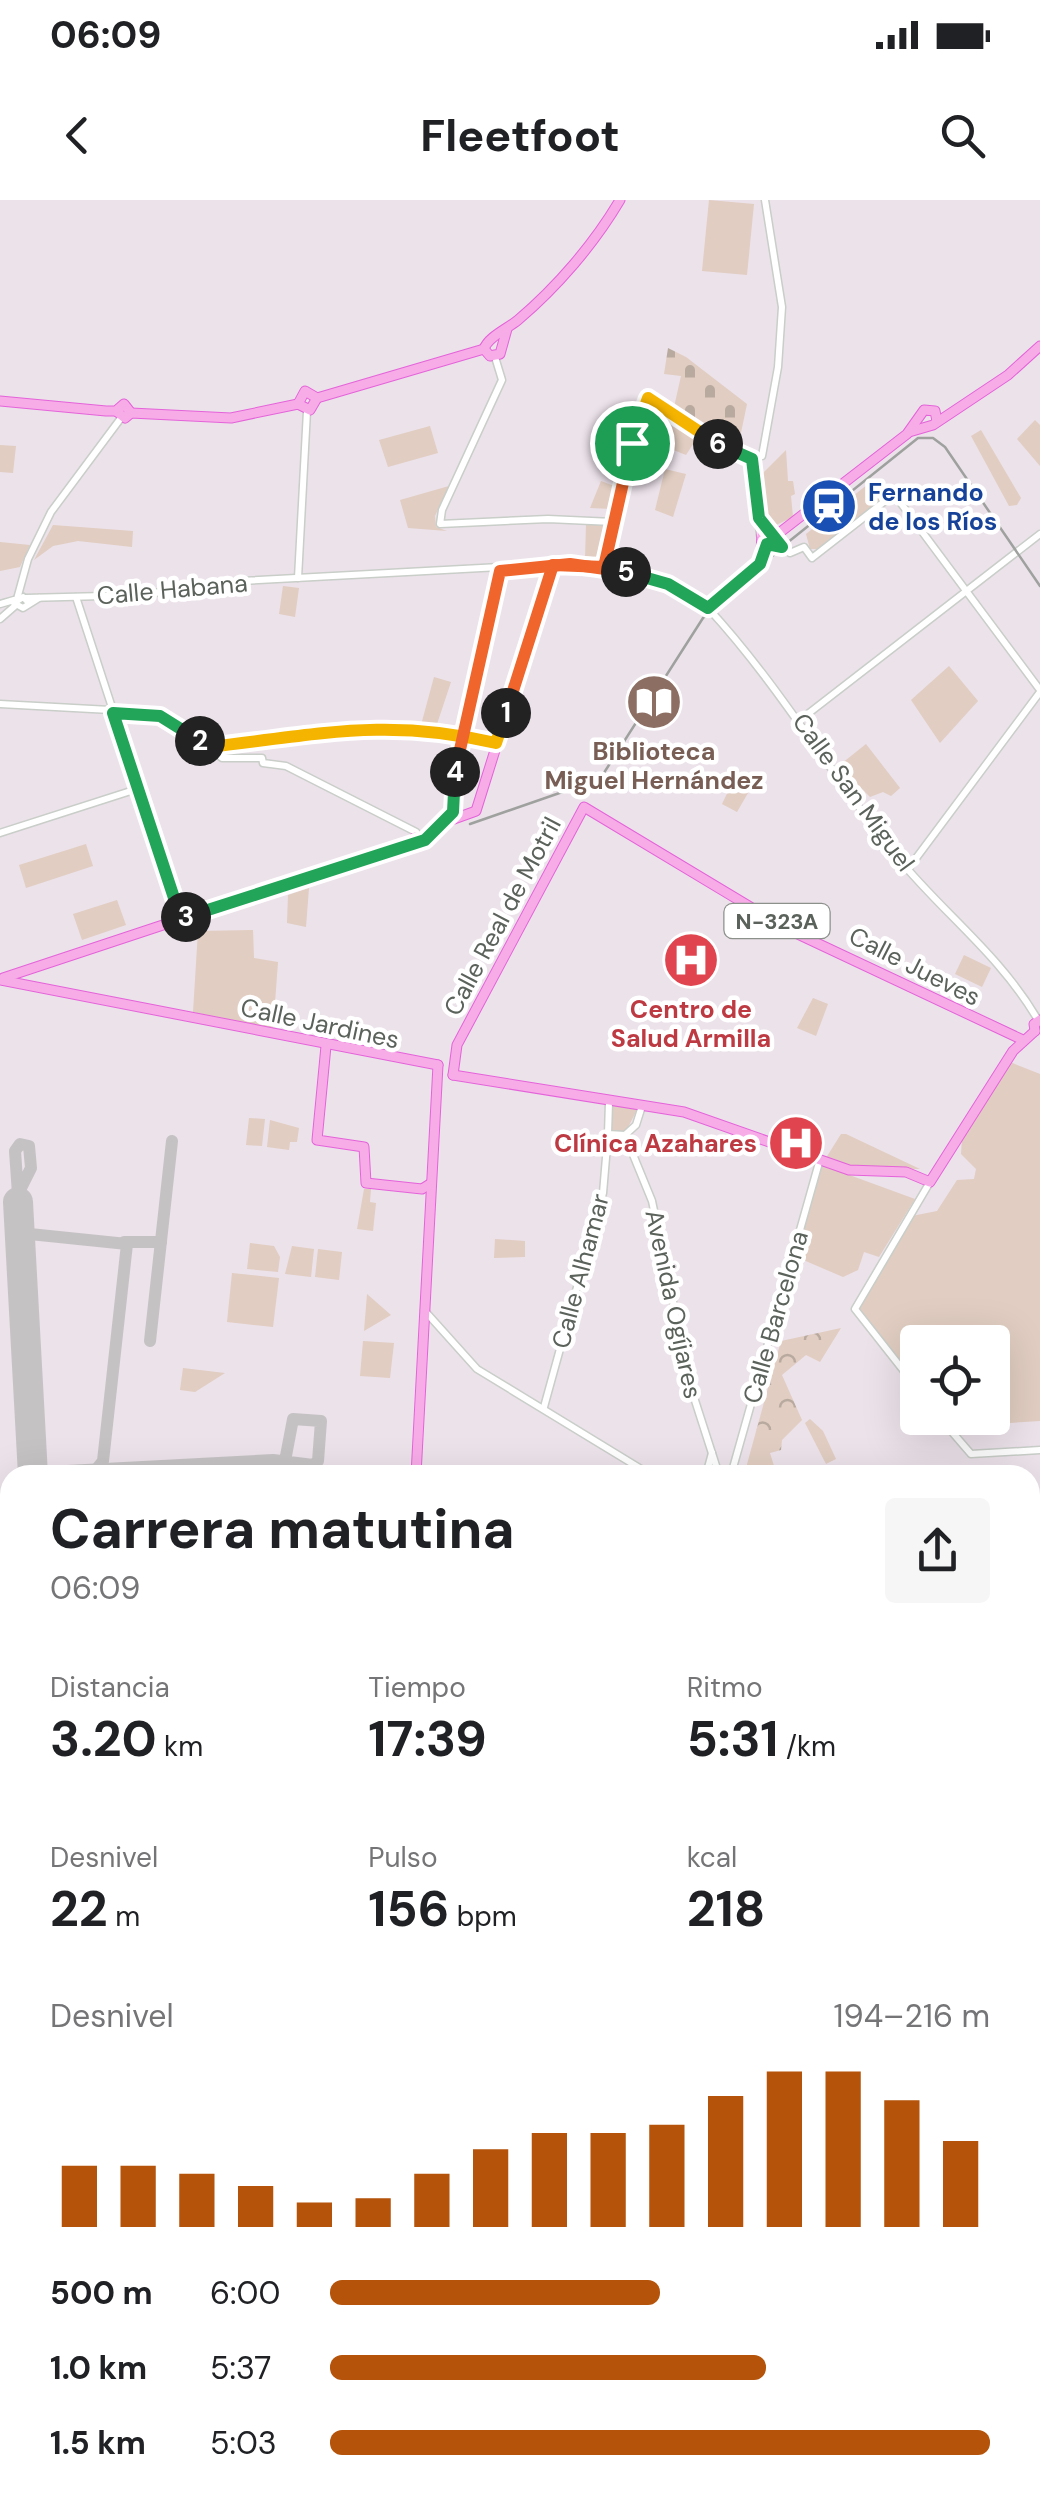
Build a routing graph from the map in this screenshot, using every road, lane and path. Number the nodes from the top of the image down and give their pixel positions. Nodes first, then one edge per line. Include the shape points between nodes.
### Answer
1 (765, 200) edge
2 (621, 202) edge
3 (507, 329) junction
4 (492, 338) junction
5 (502, 346) junction
6 (1040, 346) edge
7 (484, 349) junction
8 (495, 356) junction
9 (317, 398) junction
10 (0, 401) edge
11 (298, 404) junction
12 (307, 411) junction
13 (123, 414) junction
14 (937, 417) junction
15 (922, 422) junction
16 (754, 463) junction
17 (613, 522) junction
18 (1040, 534) edge
19 (770, 539) junction
20 (553, 565) junction
21 (540, 566) junction
22 (604, 567) junction
23 (500, 569) junction
24 (298, 578) junction
25 (968, 594) junction
26 (76, 597) junction
27 (21, 599) junction
28 (0, 604) edge
29 (708, 608) junction
30 (0, 619) edge
31 (1040, 691) edge
32 (0, 704) edge
33 (113, 713) junction
34 (800, 720) junction
35 (462, 736) junction
36 (496, 743) junction
37 (208, 747) junction
38 (137, 788) junction
39 (584, 807) joint
40 (440, 824) junction
41 (0, 833) edge
42 (420, 835) junction
43 (908, 869) junction
44 (180, 917) junction
45 (29, 978) junction
46 (0, 979) edge
47 (1038, 1026) edge
48 (1023, 1040) junction
49 (457, 1045) junction
50 (326, 1046) junction
51 (440, 1064) junction
52 (447, 1076) junction
53 (609, 1102) junction
54 (642, 1106) junction
55 (608, 1134) junction
56 (625, 1135) junction
57 (818, 1158) junction
58 (435, 1166) junction
59 (930, 1182) junction
60 (426, 1186) junction
61 (425, 1310) junction
62 (900, 1366) edge
63 (544, 1408) junction
64 (955, 1435) edge
65 (1040, 1450) edge
66 (712, 1452) junction
67 (417, 1465) edge
68 (634, 1465) edge
69 (709, 1465) edge
70 (716, 1465) edge
71 (733, 1465) edge

1 - 16 street via 782,307 778,367 762,456
2 - 3 main road via 566,272
3 - 4 main road
3 - 5 main road
4 - 5 main road
4 - 7 main road
5 - 8 main road
6 - 14 main road via 1008,375
7 - 8 main road
7 - 9 main road
8 - 17 street via 502,380 440,524
9 - 11 main road via 304,391
9 - 12 main road
10 - 13 main road
11 - 12 main road
11 - 13 main road via 230,418
12 - 24 street
13 - 27 street via 51,512
14 - 15 main road
14 - 15 main road via 926,408
15 - 19 main road
16 - 17 street via 648,398
16 - 19 street via 758,512
17 - 22 street
18 - 25 street
19 - 25 street via 790,553 804,547 812,558 894,494
19 - 29 main road via 761,560
20 - 21 main road
20 - 22 main road
20 - 36 main road
21 - 23 main road
21 - 23 main road
22 - 29 main road via 668,584
23 - 24 street, Calle Habana
23 - 35 main road
24 - 26 street, Calle Habana
25 - 31 street
25 - 34 street
26 - 27 street, Calle Habana
26 - 33 street
27 - 28 street, Calle Habana
27 - 30 street
29 - 34 street, Calle San Miguel
31 - 43 street
32 - 33 street
33 - 37 street via 160,716
33 - 38 street
34 - 43 street, Calle San Miguel
35 - 36 street
35 - 37 street via 370,728
35 - 40 main road via 453,812
36 - 40 main road via 476,811
37 - 42 street via 222,758 262,758 301,774
38 - 41 street
38 - 44 street
39 - 48 main road, Calle Jueves / N-323A via 788,928
39 - 49 main road, Calle Real de Motril / N-323A
40 - 42 main road
42 - 44 main road
43 - 47 street, Calle San Miguel via 968,927
44 - 45 main road
45 - 46 main road, Calle Jardines
45 - 46 main road via 17,973
45 - 50 main road, Calle Jardines
47 - 48 main road
48 - 59 main road
49 - 51 main road, Calle Real de Motril / N-323A
49 - 52 main road, Calle Real de Motril / N-323A
50 - 51 main road, Calle Jardines
50 - 60 main road via 318,1140 364,1147 366,1183
51 - 52 main road
51 - 52 main road, N-323A
52 - 53 main road via 504,1080
52 - 58 main road, N-323A
52 - 60 main road, N-323A
53 - 54 main road
53 - 55 street, Calle Alhamar
54 - 56 street
54 - 57 main road via 688,1113
55 - 56 street
55 - 63 street, Calle Alhamar via 603,1192
56 - 66 street, Avenida Ogíjares via 663,1243 694,1403
57 - 59 main road via 857,1172 906,1172
57 - 71 street, Calle Barcelona
58 - 60 main road
58 - 61 main road, N-323A
59 - 62 street via 854,1309
60 - 61 main road, N-323A
61 - 63 street via 477,1369
61 - 67 main road, N-323A
63 - 68 street
64 - 65 street via 971,1454
66 - 69 street
66 - 70 street, Avenida Ogíjares

